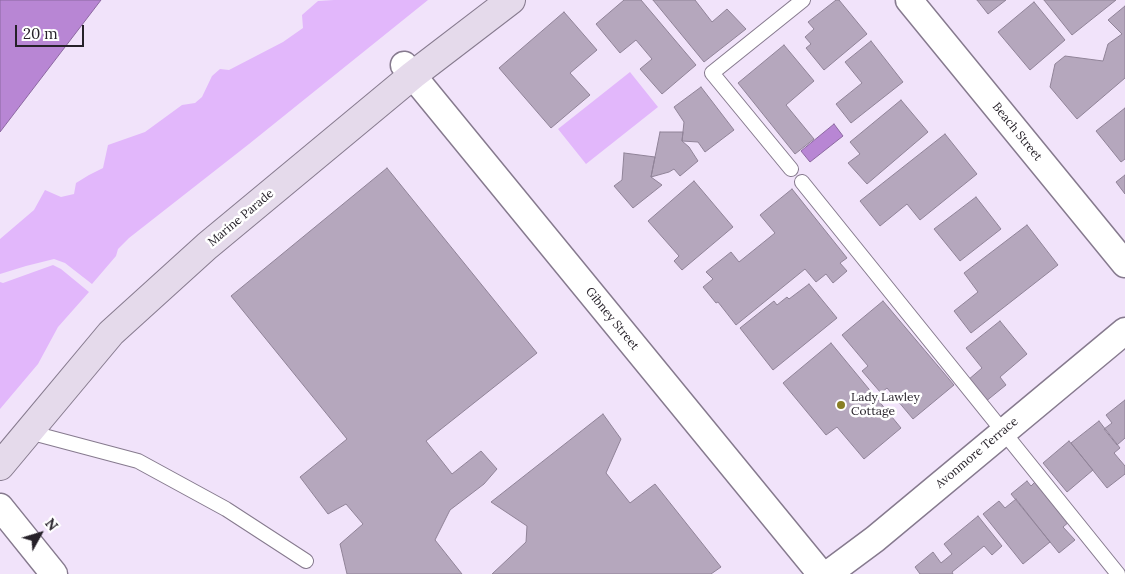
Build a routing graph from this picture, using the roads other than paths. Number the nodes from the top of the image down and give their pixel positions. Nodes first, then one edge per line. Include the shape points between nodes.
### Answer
1 (487, 0) edge
2 (511, 0) edge
3 (803, 0) edge
4 (909, 0) edge
5 (409, 70) junction
6 (791, 168) dead end
7 (802, 182) dead end
8 (1125, 264) edge
9 (1125, 331) edge
10 (1003, 431) junction
11 (14, 434) edge
12 (0, 466) edge
13 (0, 507) edge
14 (306, 561) dead end
15 (54, 574) edge
16 (821, 574) edge
17 (828, 574) edge
18 (1118, 574) edge

1 - 5 main road, Marine Parade
2 - 5 main road, Marine Parade
3 - 6 lane via 712,73
4 - 8 street, Beach Street
5 - 11 main road, Marine Parade via 371,90 158,272 112,316
5 - 16 street, Gibney Street
7 - 10 lane
9 - 10 street, Avonmore Terrace
10 - 17 street, Avonmore Terrace via 875,539
10 - 18 lane
11 - 12 main road, Marine Parade
11 - 14 lane via 138,461 226,509
13 - 15 street

